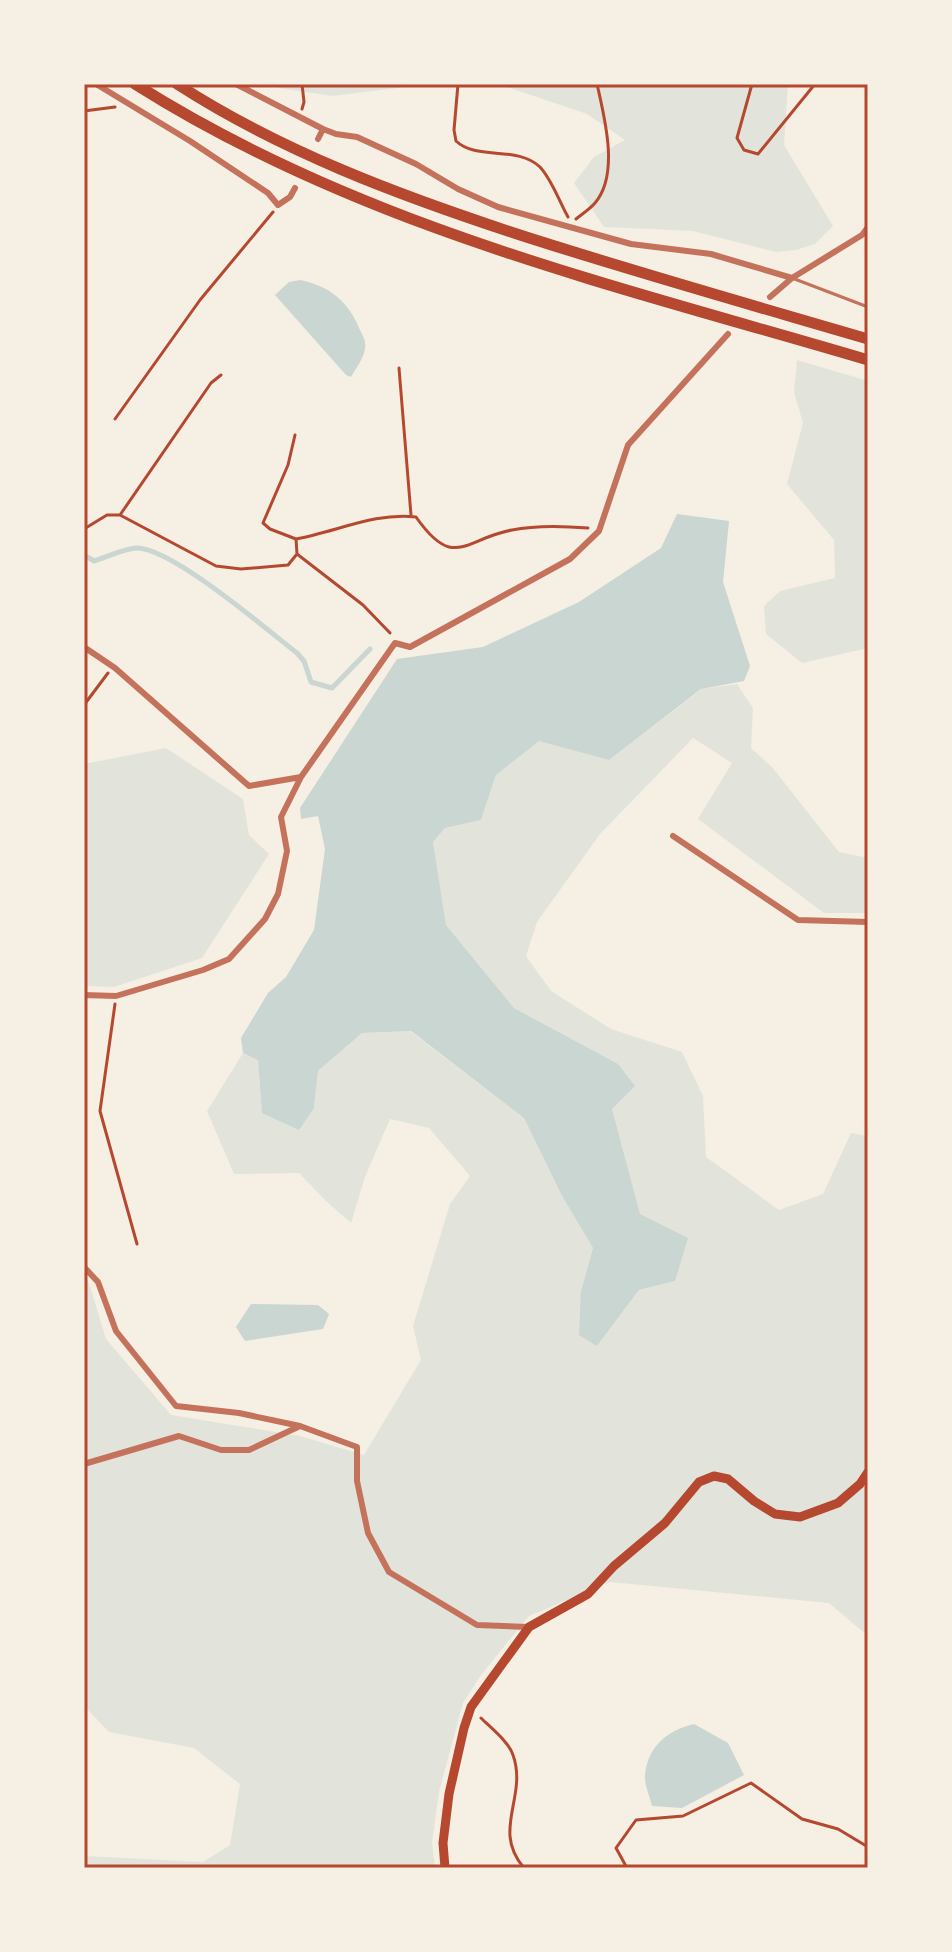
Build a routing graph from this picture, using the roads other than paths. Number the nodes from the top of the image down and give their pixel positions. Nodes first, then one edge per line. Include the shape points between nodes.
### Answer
1 (96, 84) edge
2 (135, 84) edge
3 (177, 84) edge
4 (236, 84) edge
5 (323, 129) junction
6 (318, 139) dead end
7 (295, 188) dead end
8 (868, 227) edge
9 (792, 278) junction
10 (770, 297) dead end
11 (868, 307) edge
12 (728, 334) dead end
13 (868, 339) edge
14 (868, 360) edge
15 (84, 647) edge
16 (301, 777) junction
17 (673, 836) dead end
18 (868, 922) edge
19 (84, 995) edge
20 (84, 1267) edge
21 (300, 1426) junction
22 (84, 1464) edge
23 (868, 1472) edge
24 (529, 1627) junction
25 (445, 1868) edge

1 - 7 street via 268,193 278,205
2 - 14 highway via 243,146 415,222 573,276
3 - 13 highway via 310,157 430,206
4 - 5 street
5 - 6 street
5 - 9 street via 357,137 498,207 631,244 711,254
8 - 9 street
9 - 10 street
9 - 11 lane
12 - 16 street via 628,445 599,531 570,559 410,647 395,643
15 - 16 street via 249,786
16 - 19 street via 281,817 287,851 278,894 265,919 229,959 116,996
17 - 18 street via 798,920
20 - 21 street via 98,1282 116,1331 176,1406
21 - 22 street via 249,1450 221,1450 179,1436
21 - 24 street via 357,1447 357,1481 368,1533 389,1572 477,1625
23 - 24 main road via 838,1503 800,1517 775,1514 728,1479 714,1476 699,1482 665,1523 588,1594
24 - 25 main road via 471,1707 449,1794

